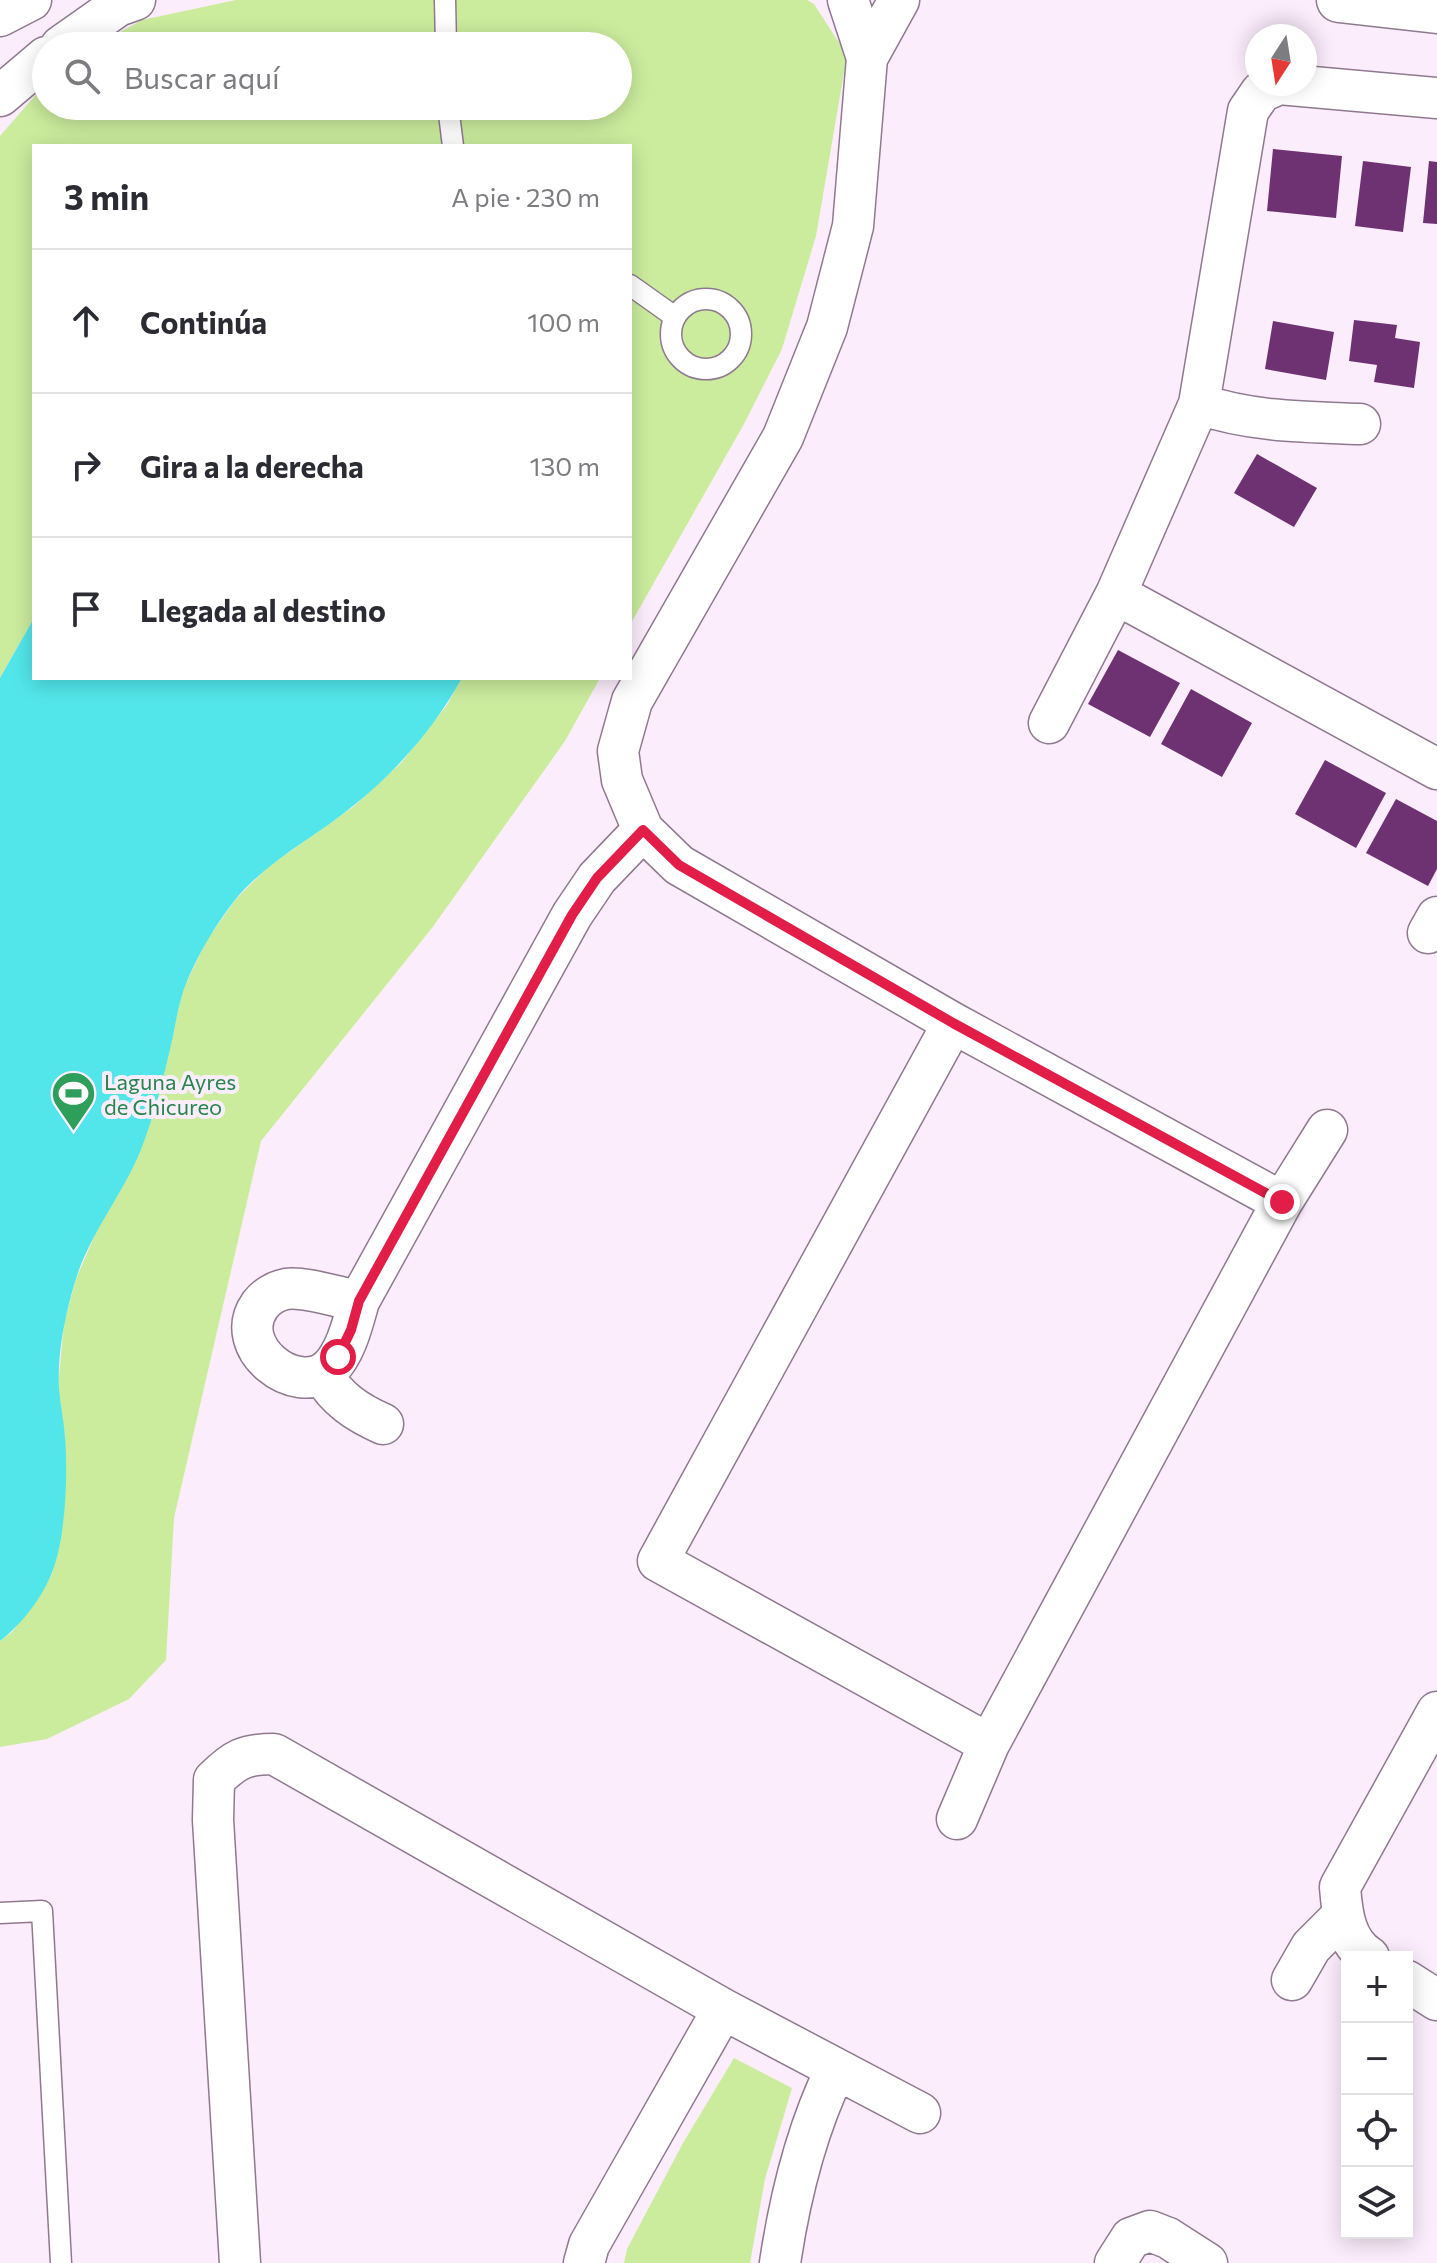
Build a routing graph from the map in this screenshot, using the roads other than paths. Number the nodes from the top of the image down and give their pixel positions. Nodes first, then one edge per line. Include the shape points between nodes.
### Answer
1 (31, 0) edge
2 (135, 0) edge
3 (445, 0) edge
4 (848, 0) edge
5 (899, 0) edge
6 (1352, 0) edge
7 (1437, 11) edge
8 (0, 16) edge
9 (81, 32) edge
10 (446, 32) edge
11 (867, 58) junction
12 (32, 69) edge
13 (0, 96) edge
14 (1437, 98) edge
15 (450, 120) edge
16 (453, 144) edge
17 (632, 286) edge
18 (675, 317) dead end
19 (1199, 404) junction
20 (1360, 424) dead end
21 (1116, 594) junction
22 (1049, 723) dead end
23 (1437, 769) edge
24 (643, 830) junction
25 (953, 1023) junction
26 (1327, 1130) dead end
27 (1282, 1202) junction
28 (359, 1301) junction
29 (322, 1374) junction
30 (383, 1424) dead end
31 (1437, 1712) edge
32 (989, 1744) junction
33 (957, 1819) dead end
34 (0, 1913) edge
35 (1342, 1916) junction
36 (1359, 1951) edge
37 (1292, 1980) dead end
38 (1413, 1985) edge
39 (1437, 2000) edge
40 (723, 2009) junction
41 (836, 2069) junction
42 (920, 2113) dead end
43 (61, 2263) edge
44 (240, 2263) edge
45 (584, 2263) edge
46 (780, 2263) edge
47 (1115, 2263) edge
48 (1207, 2263) edge

1 - 8 street
2 - 9 street
3 - 10 lane
4 - 11 street
5 - 11 street
6 - 7 street
11 - 24 street via 853,226 827,327 783,437 632,701 618,751 622,780
12 - 13 street
14 - 19 street via 1279,84 1261,92 1248,111
15 - 16 lane
17 - 18 lane
19 - 20 street via 1245,418
19 - 21 street
21 - 22 street
21 - 23 street
24 - 25 street via 679,865
24 - 28 street via 597,878 572,915
25 - 27 street
25 - 32 street via 658,1561
26 - 27 street
27 - 32 street
28 - 29 street via 338,1357
28 - 29 street via 289,1288 259,1307 252,1331 262,1355 297,1376
29 - 30 street via 349,1406
31 - 35 street via 1340,1887
32 - 33 street
34 - 43 lane via 42,1911
35 - 36 street
35 - 37 street via 1311,1947
38 - 39 street
40 - 41 street
40 - 44 street via 274,1754 249,1754 214,1780 213,1820
40 - 45 street via 589,2245
41 - 42 street
41 - 46 street via 818,2105 789,2205
47 - 48 street via 1131,2238 1150,2231

